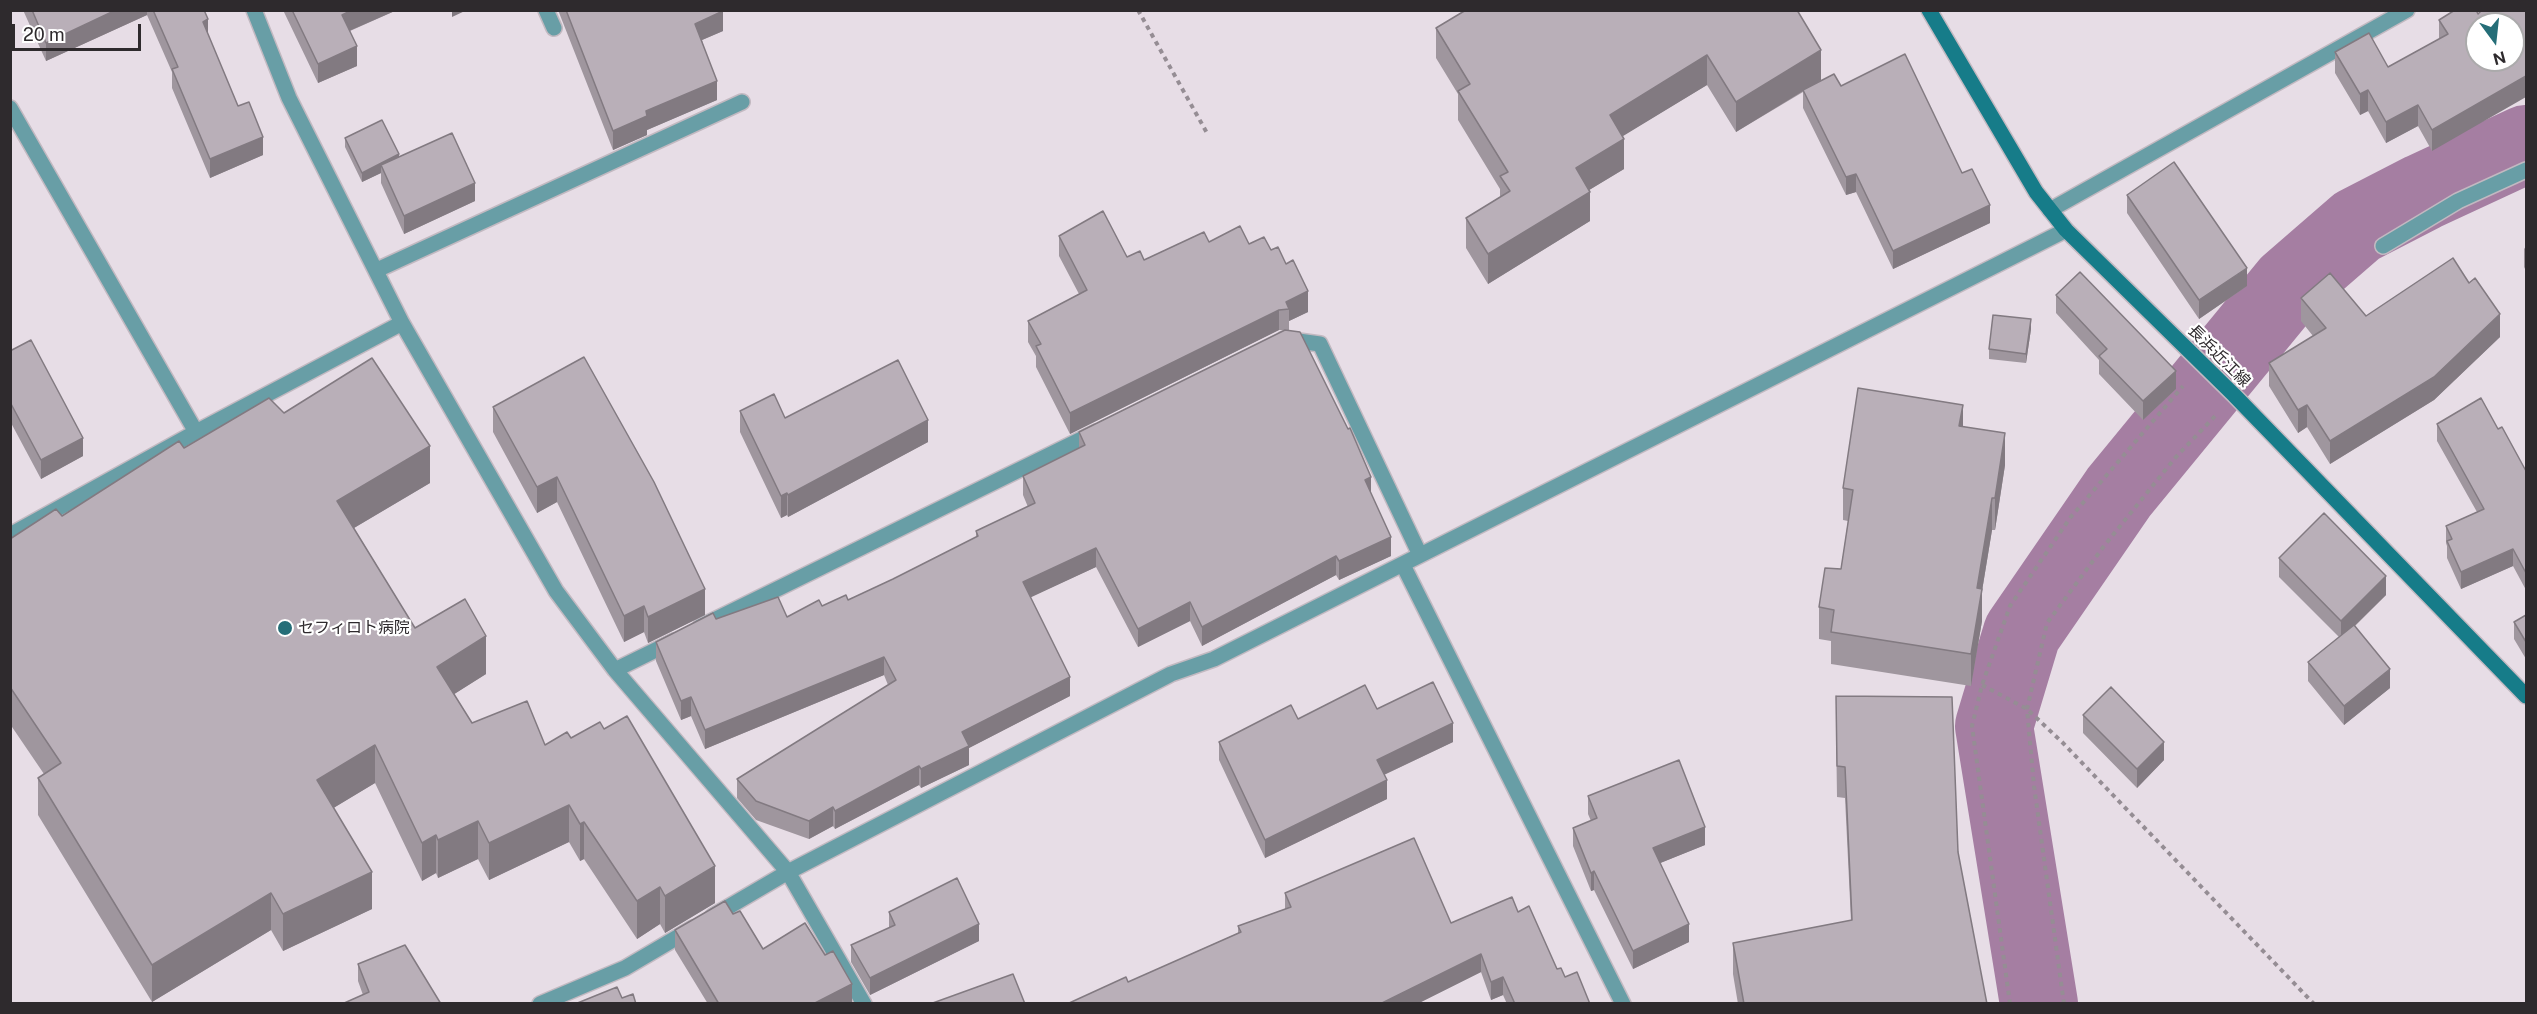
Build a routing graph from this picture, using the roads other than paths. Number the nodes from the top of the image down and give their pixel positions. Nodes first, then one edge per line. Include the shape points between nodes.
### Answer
1 (254, 10) edge
2 (546, 10) edge
3 (1929, 10) edge
4 (2407, 10) edge
5 (554, 28) dead end
6 (742, 102) dead end
7 (10, 108) edge
8 (2526, 170) edge
9 (2050, 210) junction
10 (2066, 230) junction
11 (2383, 246) dead end
12 (377, 270) junction
13 (402, 323) junction
14 (1273, 344) edge
15 (1113, 423) edge
16 (196, 432) junction
17 (10, 535) edge
18 (1420, 555) junction
19 (1403, 565) junction
20 (615, 670) junction
21 (2526, 696) edge
22 (788, 872) junction
23 (540, 1004) edge
24 (864, 1004) edge
25 (1623, 1004) edge

1 - 12 street via 289,98
2 - 5 street
3 - 9 main road, 長浜近江線
4 - 9 street
6 - 12 street
7 - 16 street
8 - 11 street via 2458,201
9 - 10 main road, 長浜近江線
10 - 18 street
10 - 21 main road, 長浜近江線 via 2234,395
12 - 13 street
13 - 16 street
13 - 20 street via 556,591
14 - 18 street via 1283,339 1320,344
15 - 20 street
16 - 17 street
18 - 19 street
19 - 22 street via 1214,659 1171,674
19 - 25 street
20 - 22 street
22 - 23 street via 625,968
22 - 24 street

